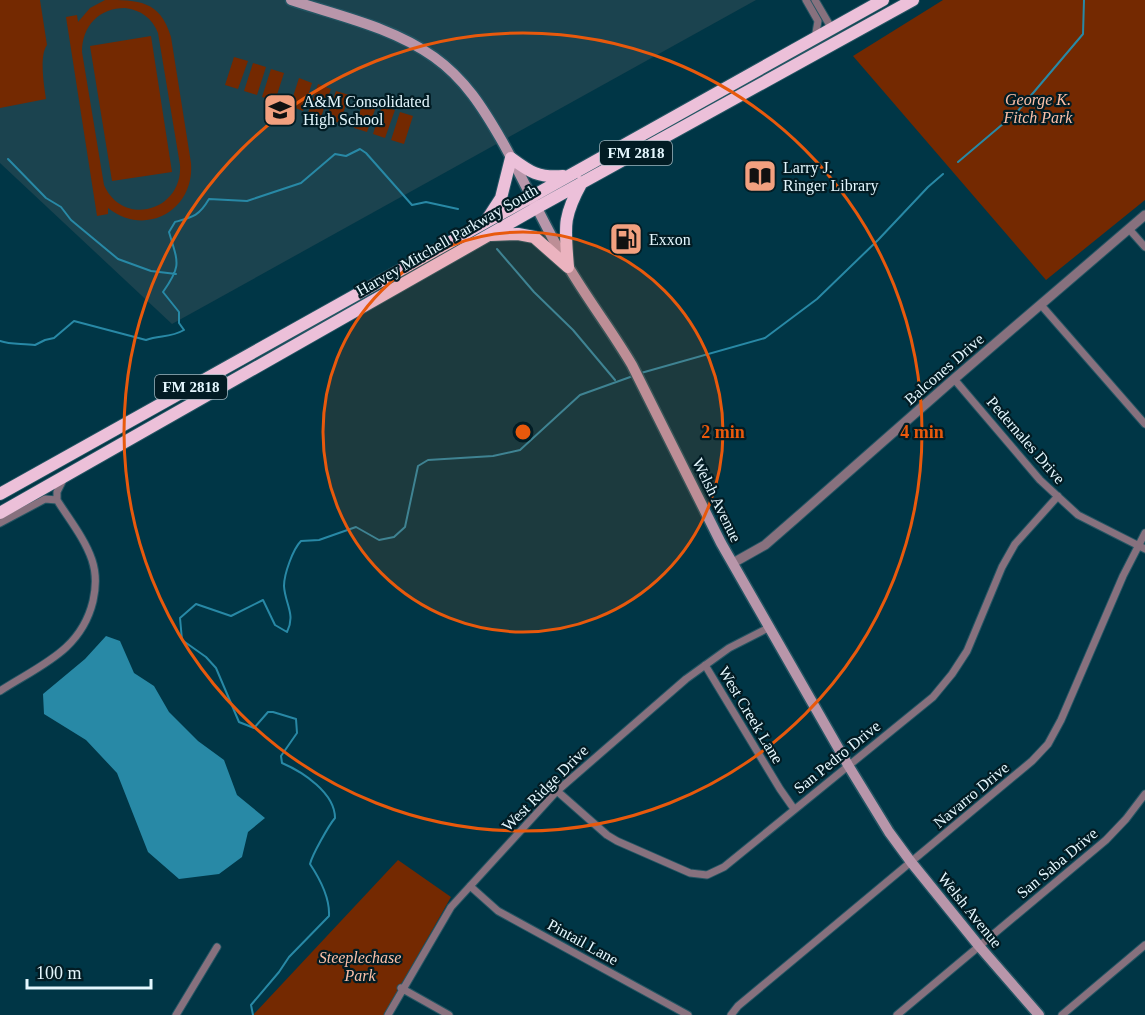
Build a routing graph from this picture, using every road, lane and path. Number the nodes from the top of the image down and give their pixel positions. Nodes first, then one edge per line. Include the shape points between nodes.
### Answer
1 (291, 0) edge
2 (806, 0) edge
3 (814, 0) edge
4 (883, 0) edge
5 (913, 0) edge
6 (832, 29) junction
7 (815, 38) junction
8 (824, 49) junction
9 (511, 158) junction
10 (570, 175) junction
11 (582, 182) junction
12 (535, 202) junction
13 (1145, 215) edge
14 (1129, 229) junction
15 (485, 230) junction
16 (1145, 247) edge
17 (568, 267) junction
18 (1041, 305) junction
19 (954, 379) junction
20 (1145, 424) edge
21 (64, 477) junction
22 (0, 494) edge
23 (1058, 496) junction
24 (57, 500) junction
25 (0, 513) edge
26 (0, 523) edge
27 (1145, 533) edge
28 (1142, 548) edge
29 (733, 563) junction
30 (770, 627) junction
31 (705, 665) junction
32 (0, 691) edge
33 (848, 765) junction
34 (558, 791) junction
35 (1145, 794) edge
36 (794, 809) junction
37 (911, 862) junction
38 (470, 886) junction
39 (1145, 945) edge
40 (979, 946) junction
41 (217, 947) dead end
42 (402, 988) junction
43 (176, 1015) edge
44 (388, 1015) edge
45 (449, 1015) edge
46 (688, 1015) edge
47 (732, 1015) edge
48 (897, 1015) edge
49 (1039, 1015) edge
50 (1062, 1015) edge

1 - 9 main road, Welsh Avenue via 388,32 432,55 472,92
2 - 7 street via 818,21
3 - 6 street
4 - 6 highway, Harvey Mitchell Parkway South / FM 2818
5 - 8 highway, Harvey Mitchell Parkway South / FM 2818
6 - 7 highway, Harvey Mitchell Parkway South / FM 2818
6 - 8 highway
7 - 10 highway, Harvey Mitchell Parkway South / FM 2818
8 - 11 highway, Harvey Mitchell Parkway South / FM 2818
9 - 10 highway via 542,176
9 - 12 main road, Welsh Avenue
9 - 15 highway via 501,198
10 - 12 highway, Harvey Mitchell Parkway South / FM 2818
11 - 12 highway, Harvey Mitchell Parkway South / FM 2818
11 - 17 highway via 571,202 565,227
12 - 15 highway, Harvey Mitchell Parkway South / FM 2818
12 - 17 main road, Welsh Avenue
13 - 14 street, Balcones Drive
14 - 16 street
14 - 18 street, Balcones Drive
15 - 17 highway via 534,237
15 - 21 highway, Harvey Mitchell Parkway South / FM 2818
15 - 22 highway, Harvey Mitchell Parkway South / FM 2818
17 - 29 main road, Welsh Avenue via 632,365
18 - 19 street, Balcones Drive
18 - 20 street
19 - 23 street, Pedernales Drive
19 - 29 street, Balcones Drive via 765,545
21 - 24 street
21 - 25 highway, Harvey Mitchell Parkway South / FM 2818
23 - 28 street, Pedernales Drive via 1078,515
23 - 33 street, San Pedro Drive via 1015,544 967,651 952,674 933,697
24 - 26 street via 45,499
24 - 32 street via 92,561 95,594 90,613 80,634 59,655
27 - 28 street, Navarro Drive
28 - 37 street, Navarro Drive via 1123,576 1048,744
29 - 30 main road, Welsh Avenue
30 - 31 street, West Ridge Drive
30 - 33 main road, Welsh Avenue
31 - 34 street, West Ridge Drive
31 - 36 street, West Creek Lane
33 - 36 street, San Pedro Drive
33 - 37 main road, Welsh Avenue
34 - 36 street, San Pedro Drive via 617,841 690,873 707,875 724,867
34 - 38 street, West Ridge Drive
35 - 40 street, San Saba Drive via 1106,840
37 - 40 main road, Welsh Avenue
37 - 47 street, Navarro Drive
38 - 42 street, West Ridge Drive via 451,907
38 - 46 street, Pintail Lane via 498,911
39 - 50 street
40 - 48 street, San Saba Drive
40 - 49 main road, Welsh Avenue
41 - 43 street
42 - 44 street, West Ridge Drive
42 - 45 street

